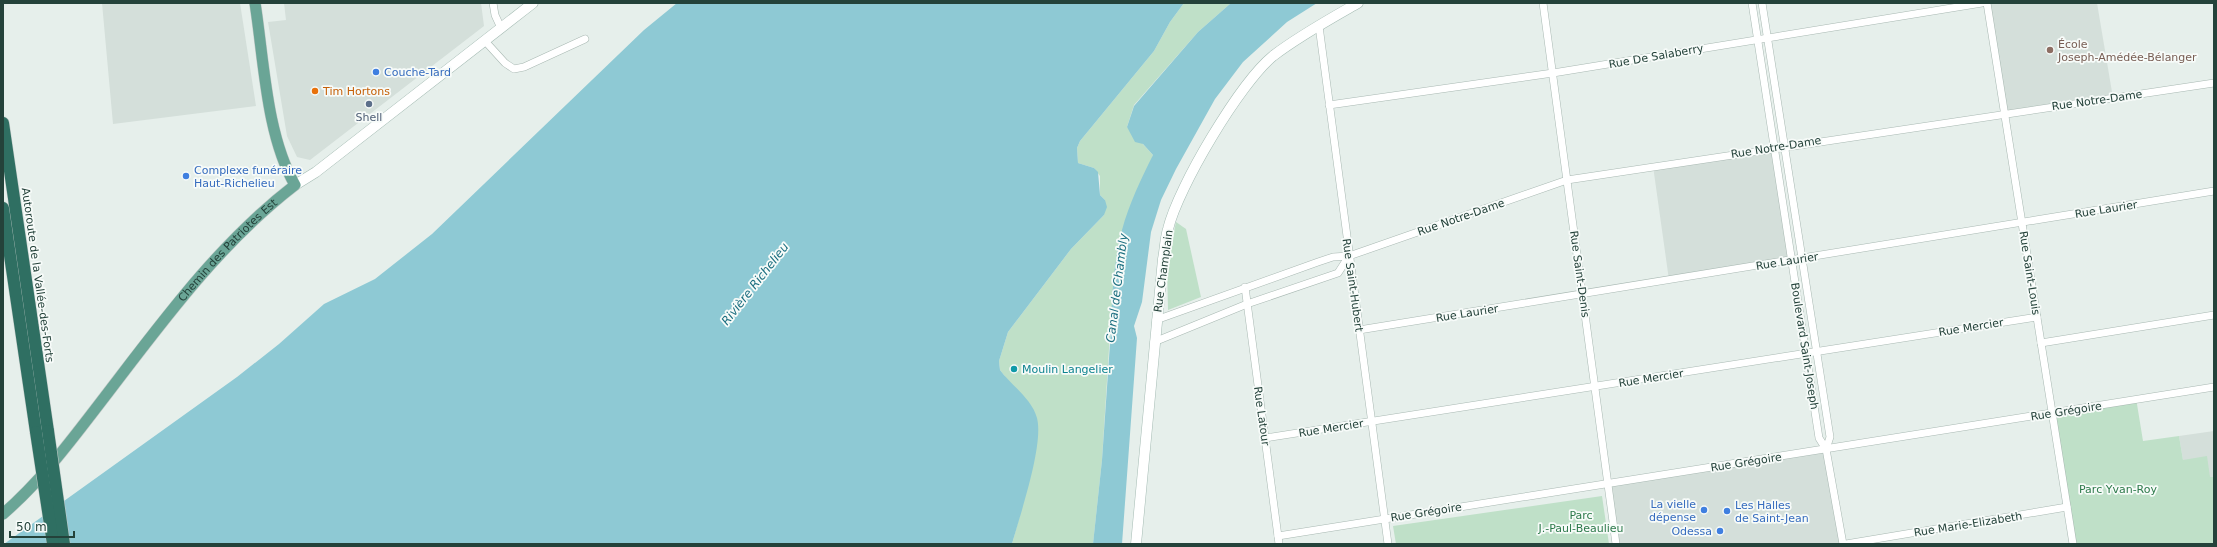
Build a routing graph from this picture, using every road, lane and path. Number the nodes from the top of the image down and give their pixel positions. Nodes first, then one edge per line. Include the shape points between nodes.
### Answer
1 (255, 3) edge
2 (493, 3) edge
3 (533, 3) edge
4 (1358, 3) edge
5 (1543, 3) edge
6 (1752, 3) edge
7 (1762, 3) edge
8 (1982, 3) edge
9 (1988, 3) edge
10 (1319, 26) junction
11 (501, 28) junction
12 (1767, 37) junction
13 (585, 39) dead end
14 (1758, 39) junction
15 (485, 41) junction
16 (1553, 73) junction
17 (2214, 83) edge
18 (1329, 104) junction
19 (2005, 114) junction
20 (3, 123) edge
21 (1784, 146) junction
22 (1775, 148) junction
23 (1567, 180) junction
24 (295, 185) junction
25 (2214, 191) edge
26 (3, 208) edge
27 (2022, 222) junction
28 (1349, 256) junction
29 (1802, 258) junction
30 (1792, 260) junction
31 (1245, 287) junction
32 (1583, 294) junction
33 (1247, 304) junction
34 (2214, 315) edge
35 (2037, 317) junction
36 (1156, 320) junction
37 (1359, 330) junction
38 (1154, 342) junction
39 (2041, 343) junction
40 (1817, 352) junction
41 (1806, 353) junction
42 (1595, 386) junction
43 (2214, 387) edge
44 (2052, 413) junction
45 (1372, 421) junction
46 (42, 432) junction
47 (1265, 438) junction
48 (1826, 449) junction
49 (1608, 483) junction
50 (2067, 507) junction
51 (3, 514) edge
52 (1385, 519) junction
53 (1278, 536) junction
54 (53, 544) edge
55 (64, 544) edge
56 (1136, 544) edge
57 (1280, 544) edge
58 (1388, 544) edge
59 (1616, 544) edge
60 (1844, 544) edge
61 (2072, 544) edge

1 - 24 main road via 276,136 285,167
2 - 11 street
3 - 11 street, Chemin des Patriotes Est
4 - 10 street, Rue Champlain
5 - 16 street, Rue Saint-Denis
6 - 14 street, Boulevard Saint-Joseph
7 - 12 street, Boulevard Saint-Joseph
8 - 12 street, Rue De Salaberry
9 - 19 street, Rue Saint-Louis
10 - 18 street, Rue Saint-Hubert
10 - 36 street, Rue Champlain via 1273,57 1253,76 1229,110 1197,165 1178,200 1168,228
11 - 15 street, Chemin des Patriotes Est
12 - 14 street, Rue De Salaberry
12 - 21 street, Boulevard Saint-Joseph
13 - 15 street via 524,67 514,69 504,63
14 - 16 street, Rue De Salaberry
14 - 22 street, Boulevard Saint-Joseph
15 - 24 street, Chemin des Patriotes Est via 316,172
16 - 18 street, Rue De Salaberry
16 - 23 street, Rue Saint-Denis
17 - 19 street, Rue Notre-Dame
18 - 28 street, Rue Saint-Hubert
19 - 21 street, Rue Notre-Dame
19 - 27 street, Rue Saint-Louis
20 - 46 highway, Autoroute de la Vallée-des-Forts
21 - 22 street, Rue Notre-Dame
21 - 29 street, Boulevard Saint-Joseph
22 - 23 street, Rue Notre-Dame
22 - 30 street, Boulevard Saint-Joseph
23 - 28 street, Rue Notre-Dame
23 - 32 street, Rue Saint-Denis
24 - 51 main road, Chemin des Patriotes Est via 255,218 219,254 49,468
25 - 27 street, Rue Laurier
26 - 46 highway
27 - 29 street, Rue Laurier
27 - 35 street, Rue Saint-Louis
28 - 31 street, Rue Notre-Dame via 1333,257
28 - 33 street via 1338,273
28 - 37 street, Rue Saint-Hubert
29 - 30 street, Rue Laurier
29 - 40 street, Boulevard Saint-Joseph
30 - 32 street, Rue Laurier
30 - 41 street, Boulevard Saint-Joseph
31 - 33 street, Rue Latour
31 - 36 street, Rue Notre-Dame
32 - 37 street, Rue Laurier
32 - 42 street, Rue Saint-Denis
33 - 38 street
33 - 47 street, Rue Latour
34 - 39 street
35 - 39 street, Rue Saint-Louis
35 - 40 street, Rue Mercier
36 - 38 street, Rue Champlain
37 - 45 street, Rue Saint-Hubert
38 - 56 street, Rue Champlain
39 - 44 street, Rue Saint-Louis
40 - 41 street, Rue Mercier
40 - 48 street, Boulevard Saint-Joseph via 1830,436
41 - 42 street, Rue Mercier
41 - 48 street, Boulevard Saint-Joseph via 1819,438
42 - 45 street, Rue Mercier
42 - 49 street, Rue Saint-Denis
43 - 44 street, Rue Grégoire
44 - 48 street, Rue Grégoire
44 - 50 street, Rue Saint-Louis
45 - 47 street, Rue Mercier
45 - 52 street, Rue Saint-Hubert
46 - 54 highway, bridge
46 - 55 highway, bridge
47 - 53 street, Rue Latour
48 - 49 street, Rue Grégoire
48 - 60 street, Boulevard Saint-Joseph
49 - 52 street, Rue Grégoire
49 - 59 street, Rue Saint-Denis
50 - 60 street, Rue Marie-Elizabeth
50 - 61 street, Rue Saint-Louis
52 - 53 street, Rue Grégoire
52 - 58 street, Rue Saint-Hubert
53 - 57 street, Rue Latour

